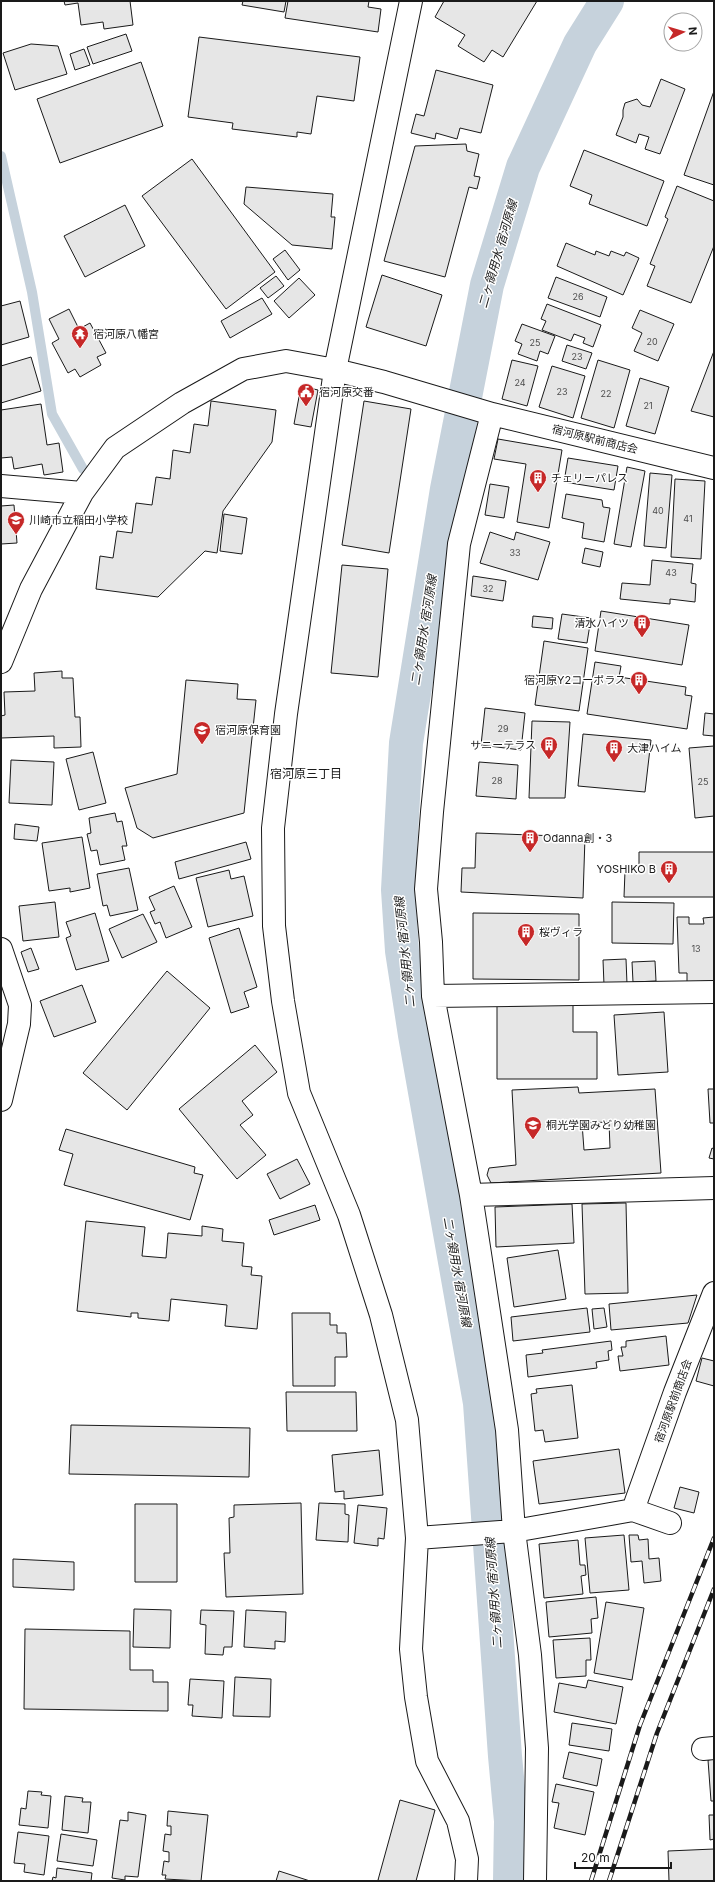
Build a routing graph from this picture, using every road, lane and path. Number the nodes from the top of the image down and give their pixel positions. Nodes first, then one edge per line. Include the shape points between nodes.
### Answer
1 (411, 1) edge
2 (335, 370) junction
3 (484, 412) junction
4 (714, 468) edge
5 (1, 486) edge
6 (82, 493) junction
7 (1, 662) edge
8 (1, 949) edge
9 (714, 992) edge
10 (433, 996) junction
11 (1, 1100) edge
12 (714, 1188) edge
13 (471, 1195) junction
14 (714, 1293) edge
15 (633, 1510) junction
16 (670, 1523) dead end
17 (509, 1532) junction
18 (417, 1538) junction
19 (466, 1881) edge
20 (534, 1881) edge

1 - 2 street
2 - 3 street, 宿河原駅前商店会
2 - 6 street, 宿河原駅前商店会 via 286,362 243,369 182,402 115,448
2 - 18 street via 286,714 274,820 274,926 283,1001 299,1093 349,1215 381,1315 407,1420
3 - 4 street, 宿河原駅前商店会
3 - 10 street via 459,544 432,812 426,889
5 - 6 street
6 - 7 street, 宿河原駅前商店会 via 31,589
8 - 11 street via 20,1005 19,1024
9 - 10 street
10 - 13 street
12 - 13 street
13 - 17 street via 507,1430
14 - 15 street, 宿河原駅前商店会
15 - 16 street
15 - 17 street
17 - 18 street
17 - 20 street via 530,1655 537,1748
18 - 19 street via 411,1649 416,1697 427,1761 458,1821 467,1860

